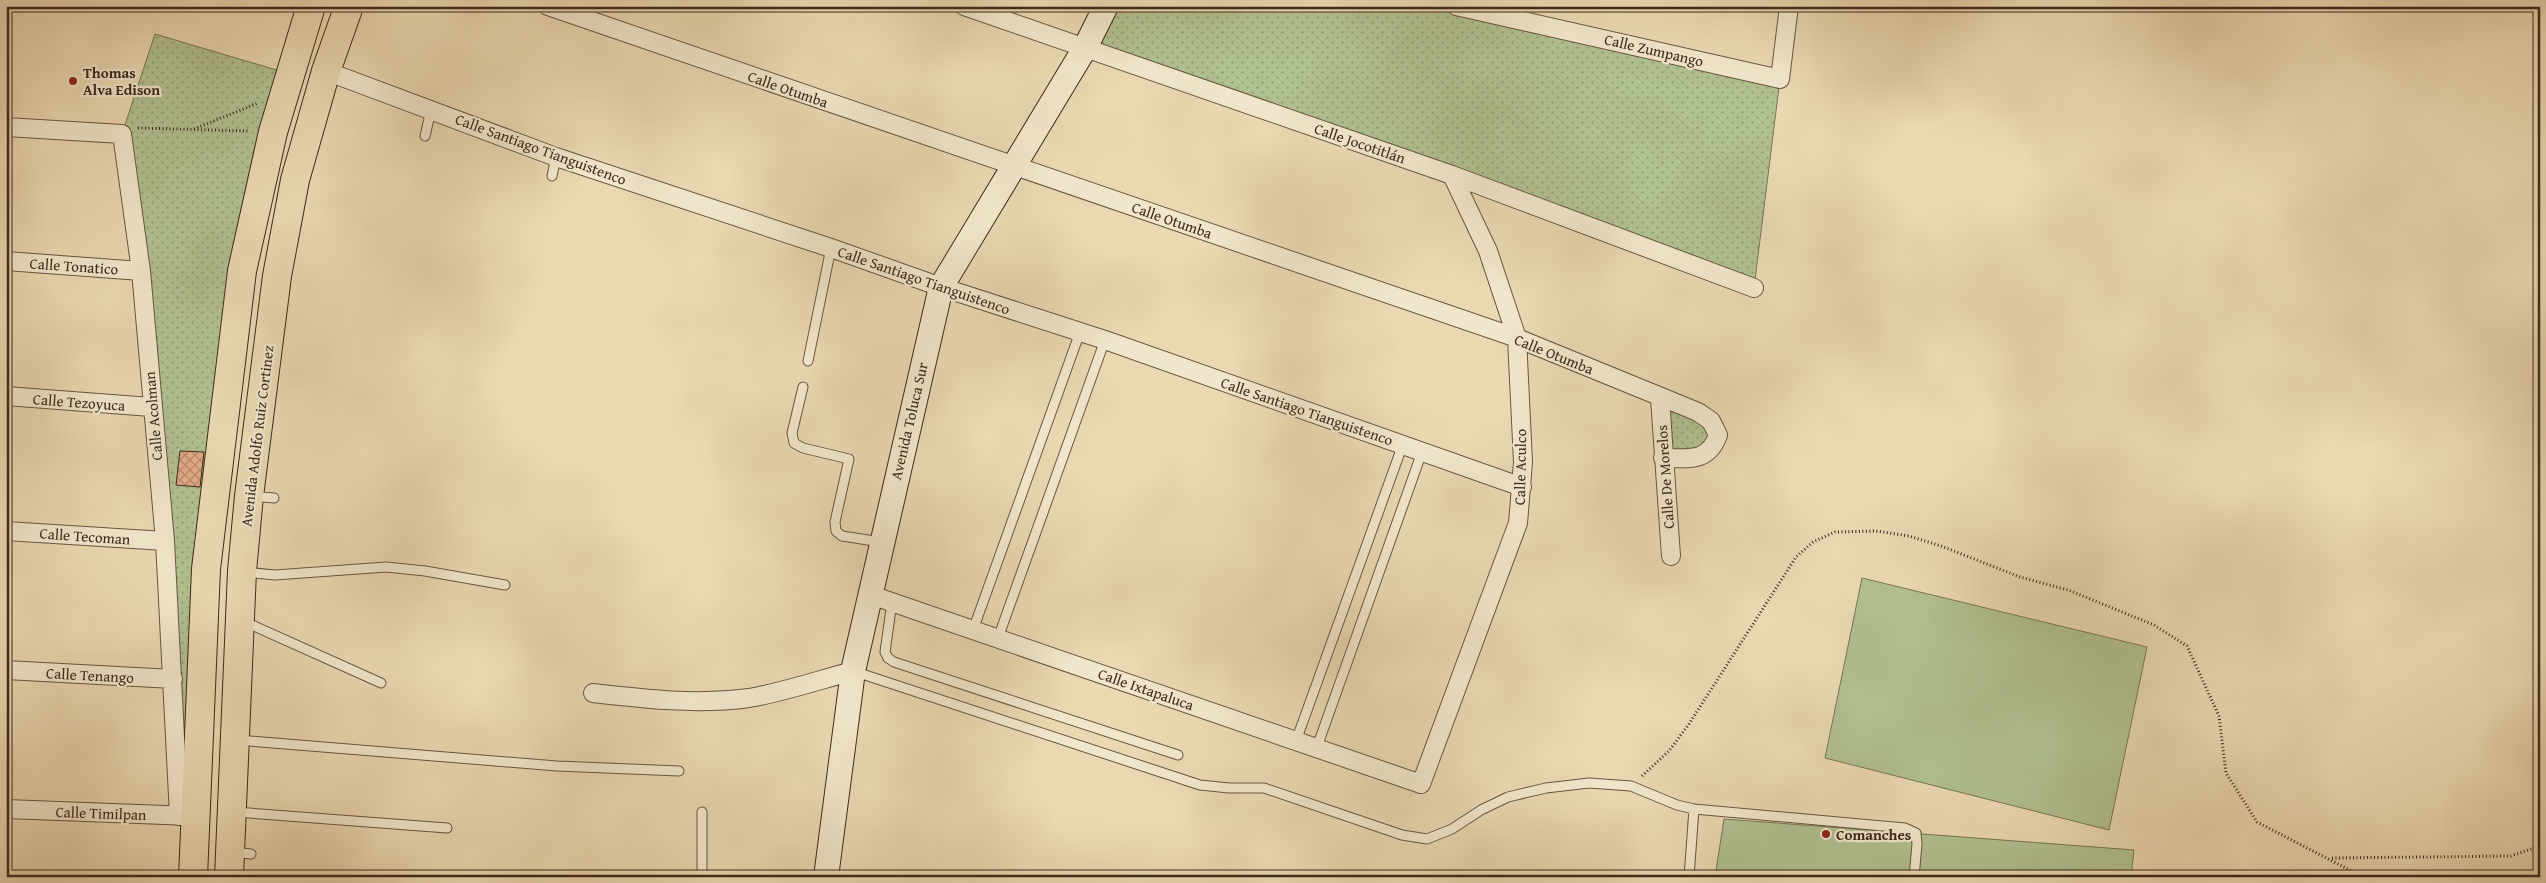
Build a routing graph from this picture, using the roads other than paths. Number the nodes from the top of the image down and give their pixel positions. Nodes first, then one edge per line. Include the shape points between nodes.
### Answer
1 (349, 6) edge
2 (548, 6) edge
3 (964, 6) edge
4 (1106, 6) edge
5 (1456, 6) edge
6 (1789, 6) edge
7 (307, 11) edge
8 (1085, 48) junction
9 (326, 71) junction
10 (431, 110) junction
11 (6, 127) edge
12 (425, 136) dead end
13 (556, 157) junction
14 (1015, 167) junction
15 (1452, 175) junction
16 (552, 176) dead end
17 (247, 242) junction
18 (831, 248) junction
19 (282, 250) junction
20 (6, 262) edge
21 (141, 270) junction
22 (941, 287) junction
23 (1754, 288) dead end
24 (1080, 332) junction
25 (1517, 338) junction
26 (1104, 340) junction
27 (808, 361) dead end
28 (803, 387) dead end
29 (6, 396) edge
30 (1660, 398) junction
31 (151, 407) junction
32 (1403, 444) junction
33 (1422, 452) junction
34 (1663, 458) junction
35 (1522, 487) junction
36 (6, 531) edge
37 (165, 541) junction
38 (881, 542) junction
39 (1671, 556) dead end
40 (242, 571) junction
41 (505, 585) dead end
42 (882, 598) junction
43 (241, 620) junction
44 (973, 630) junction
45 (998, 638) junction
46 (6, 670) edge
47 (853, 671) junction
48 (173, 680) junction
49 (381, 683) dead end
50 (593, 693) dead end
51 (237, 740) junction
52 (1296, 741) junction
53 (1317, 748) junction
54 (1178, 755) dead end
55 (679, 771) dead end
56 (1421, 784) joint
57 (6, 809) edge
58 (1694, 809) junction
59 (233, 812) junction
60 (702, 812) dead end
61 (188, 816) junction
62 (447, 828) dead end
63 (237, 861) edge
64 (193, 877) edge
65 (702, 877) edge
66 (826, 877) edge
67 (1688, 877) edge
68 (1914, 877) edge

1 - 9 main road, Avenida Adolfo Ruiz Cortinez
2 - 14 street, Calle Otumba
3 - 8 street, Calle Jocotitlán
4 - 8 street, Avenida Toluca Sur
5 - 6 street, Calle Zumpango via 1780,79
7 - 17 main road
8 - 14 street, Avenida Toluca Sur
8 - 15 street, Calle Jocotitlán
9 - 10 street, Calle Santiago Tianguistenco
9 - 19 main road, Avenida Adolfo Ruiz Cortinez via 295,180
10 - 12 lane
10 - 13 street, Calle Santiago Tianguistenco
11 - 21 street, Calle Acolman via 122,134
13 - 16 lane
13 - 18 street, Calle Santiago Tianguistenco
14 - 22 street, Avenida Toluca Sur
14 - 25 street, Calle Otumba
15 - 23 street, Calle Jocotitlán
15 - 25 street, Calle Aculco via 1488,251
17 - 19 main road
17 - 61 main road via 206,569
18 - 22 street, Calle Santiago Tianguistenco
18 - 27 lane
19 - 40 main road, Avenida Adolfo Ruiz Cortinez via 262,497
20 - 21 street, Calle Tonatico
21 - 31 street, Calle Acolman
22 - 24 street, Calle Santiago Tianguistenco
22 - 38 street, Avenida Toluca Sur
24 - 26 street, Calle Santiago Tianguistenco
24 - 44 lane
25 - 30 street, Calle Otumba
25 - 35 street, Calle Aculco
26 - 32 street, Calle Santiago Tianguistenco
26 - 45 lane
28 - 38 lane via 792,433 794,443 849,459 835,522 836,531 842,536
29 - 31 street, Calle Tezoyuca
30 - 34 street, Calle De Morelos
30 - 34 street, Calle Otumba via 1698,412 1712,421 1718,435 1713,448 1700,457
31 - 37 street, Calle Acolman
32 - 33 street, Calle Santiago Tianguistenco
32 - 52 lane
33 - 35 street, Calle Santiago Tianguistenco
33 - 53 lane
34 - 39 street, Calle De Morelos
35 - 56 street, Calle Aculco via 1518,523
36 - 37 street, Calle Tecoman
37 - 48 street, Calle Acolman
38 - 42 street, Avenida Toluca Sur
40 - 41 lane via 275,576 386,567
40 - 43 main road, Avenida Adolfo Ruiz Cortinez
42 - 44 street, Calle Ixtapaluca
42 - 47 street, Avenida Toluca Sur
42 - 54 lane via 885,652 894,662
43 - 49 lane
43 - 51 main road, Avenida Adolfo Ruiz Cortinez
44 - 45 street, Calle Ixtapaluca
45 - 52 street, Calle Ixtapaluca
46 - 48 street, Calle Tenango
47 - 50 street via 750,698 658,701
47 - 58 lane via 1200,785 1264,788 1402,834 1427,839 1452,829 1508,797 1589,783 1631,786
47 - 66 street, Avenida Toluca Sur
48 - 61 street, Calle Acolman
51 - 55 lane via 557,766
51 - 59 main road, Avenida Adolfo Ruiz Cortinez
52 - 53 street, Calle Ixtapaluca
53 - 56 street, Calle Ixtapaluca
57 - 61 street, Calle Timilpan
58 - 67 lane
58 - 68 lane via 1905,828 1916,833
59 - 62 lane
59 - 63 main road, Avenida Adolfo Ruiz Cortinez
60 - 65 lane
61 - 64 main road

